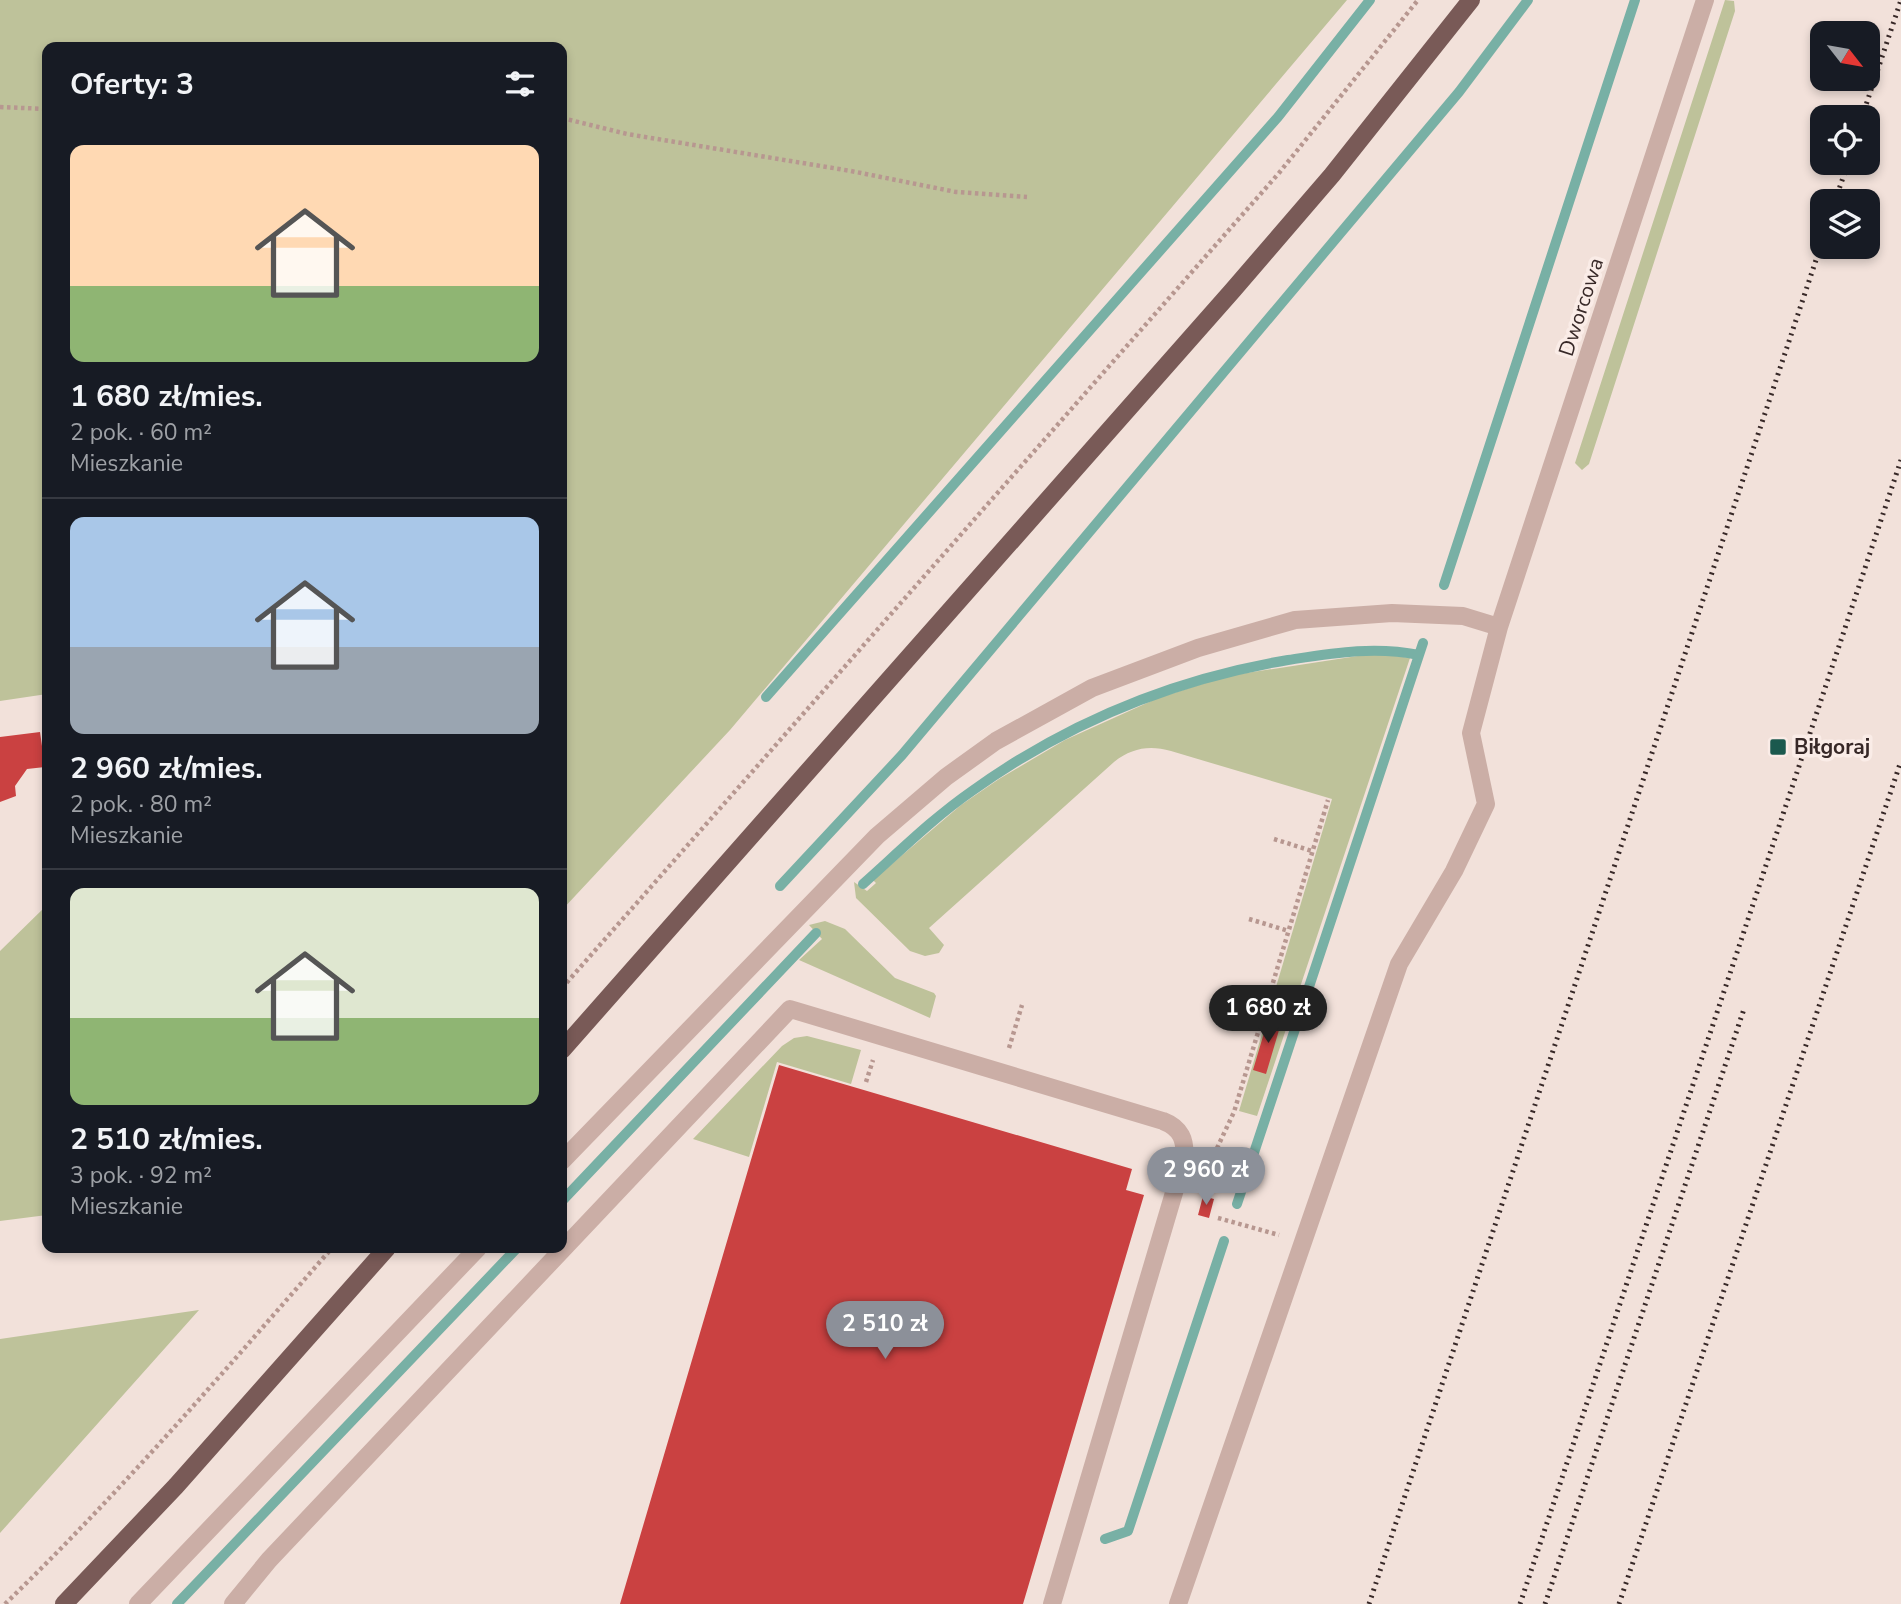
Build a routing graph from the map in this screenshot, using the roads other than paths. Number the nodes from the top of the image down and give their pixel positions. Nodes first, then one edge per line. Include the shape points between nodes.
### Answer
1 (1471, 0) edge
2 (1705, 0) edge
3 (1499, 627) junction
4 (567, 1044) edge
5 (567, 1156) edge
6 (567, 1245) edge
7 (383, 1253) edge
8 (473, 1253) edge
9 (559, 1253) edge
10 (64, 1604) edge
11 (138, 1604) edge
12 (233, 1604) edge
13 (1052, 1604) edge
14 (1178, 1604) edge

1 - 4 main road via 1242,279
2 - 3 lane, Dworcowa
3 - 5 lane via 1463,616 1392,613 1295,620 1198,648 1092,688 996,741 877,836
3 - 14 lane, Dworcowa via 1471,733 1486,804 1454,871 1399,964
6 - 13 lane via 790,1009 1163,1121 1179,1131 1184,1158
7 - 10 main road via 176,1486
8 - 11 lane
9 - 12 lane via 269,1560

